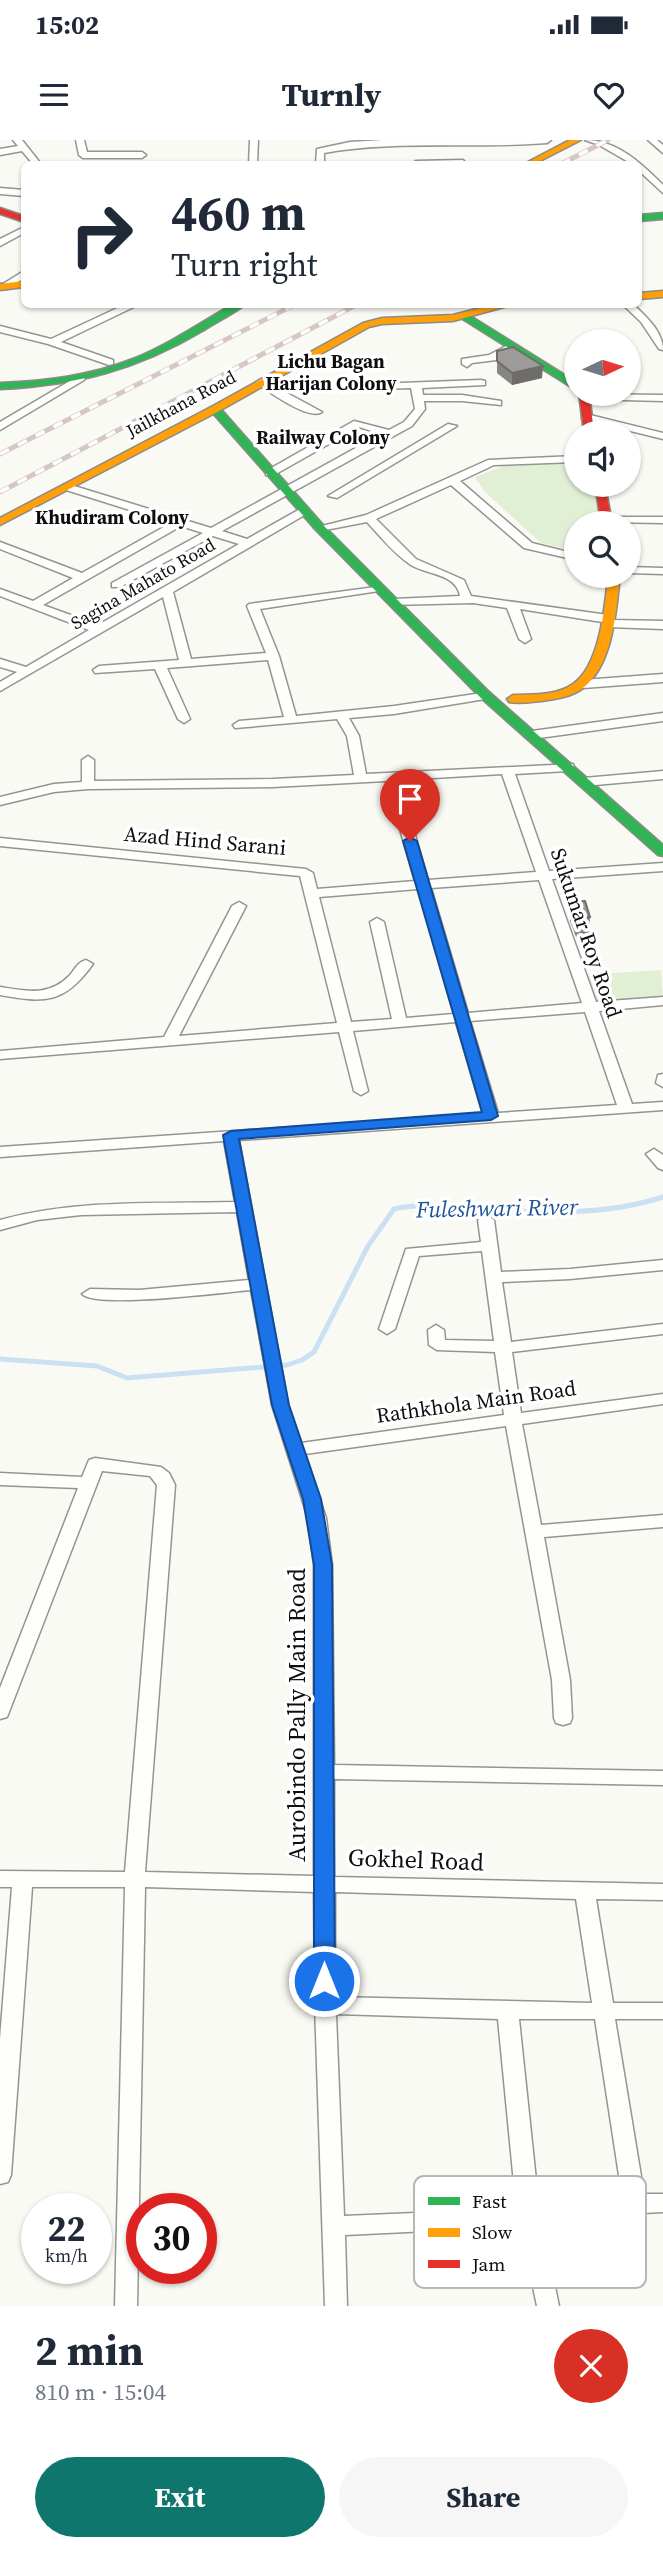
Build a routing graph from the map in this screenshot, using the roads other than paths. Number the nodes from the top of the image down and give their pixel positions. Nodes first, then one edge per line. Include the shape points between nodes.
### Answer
1 (17, 140) edge
2 (80, 140) edge
3 (254, 140) edge
4 (317, 140) edge
5 (547, 140) edge
6 (577, 140) edge
7 (589, 140) edge
8 (652, 140) edge
9 (359, 141) edge
10 (508, 141) edge
11 (455, 142) edge
12 (24, 148) junction
13 (663, 150) edge
14 (320, 151) junction
15 (0, 152) edge
16 (142, 156) edge
17 (35, 161) edge
18 (253, 161) edge
19 (320, 161) edge
20 (463, 161) edge
21 (533, 161) edge
22 (546, 161) edge
23 (631, 161) edge
24 (642, 168) edge
25 (658, 180) edge
26 (21, 182) edge
27 (663, 190) edge
28 (5, 192) edge
29 (0, 211) edge
30 (21, 217) edge
31 (21, 232) edge
32 (0, 243) edge
33 (21, 276) edge
34 (21, 284) edge
35 (3, 286) edge
36 (663, 294) edge
37 (642, 296) edge
38 (126, 308) edge
39 (215, 308) edge
40 (235, 308) edge
41 (495, 308) edge
42 (631, 308) edge
43 (464, 316) junction
44 (0, 329) edge
45 (52, 342) junction
46 (512, 346) junction
47 (663, 347) edge
48 (110, 362) dead end
49 (467, 364) dead end
50 (80, 378) junction
51 (0, 380) edge
52 (564, 380) edge
53 (261, 382) junction
54 (481, 383) dead end
55 (0, 386) edge
56 (416, 386) junction
57 (352, 387) dead end
58 (641, 396) edge
59 (418, 398) junction
60 (663, 398) edge
61 (497, 403) dead end
62 (215, 409) junction
63 (0, 412) edge
64 (317, 412) dead end
65 (16, 417) junction
66 (452, 426) dead end
67 (0, 427) edge
68 (641, 432) edge
69 (391, 434) junction
70 (663, 436) edge
71 (564, 458) edge
72 (270, 473) junction
73 (452, 480) junction
74 (66, 487) junction
75 (288, 493) junction
76 (333, 496) dead end
77 (304, 511) junction
78 (369, 518) junction
79 (663, 520) edge
80 (641, 521) edge
81 (0, 522) edge
82 (180, 522) junction
83 (320, 528) junction
84 (214, 533) junction
85 (248, 543) junction
86 (0, 545) edge
87 (564, 554) edge
88 (641, 570) edge
89 (663, 571) edge
90 (81, 577) junction
91 (116, 585) dead end
92 (379, 588) junction
93 (612, 588) edge
94 (167, 590) junction
95 (0, 592) edge
96 (466, 599) junction
97 (394, 603) junction
98 (34, 605) junction
99 (512, 605) junction
100 (608, 621) junction
101 (663, 625) edge
102 (99, 630) junction
103 (525, 639) dead end
104 (273, 656) junction
105 (0, 663) edge
106 (186, 664) junction
107 (160, 666) junction
108 (99, 670) dead end
109 (27, 671) junction
110 (663, 678) edge
111 (583, 684) junction
112 (0, 687) edge
113 (485, 695) junction
114 (509, 706) junction
115 (341, 715) junction
116 (663, 717) edge
117 (184, 719) dead end
118 (291, 720) junction
119 (239, 725) dead end
120 (532, 736) junction
121 (88, 760) dead end
122 (568, 768) junction
123 (507, 770) junction
124 (663, 775) edge
125 (391, 776) junction
126 (361, 779) junction
127 (583, 782) junction
128 (88, 785) junction
129 (0, 801) edge
130 (0, 842) edge
131 (663, 852) edge
132 (663, 867) edge
133 (545, 876) junction
134 (422, 885) junction
135 (312, 893) junction
136 (239, 906) dead end
137 (377, 922) dead end
138 (86, 964) dead end
139 (0, 991) edge
140 (663, 1001) edge
141 (589, 1008) junction
142 (462, 1018) junction
143 (400, 1023) junction
144 (346, 1028) junction
145 (169, 1041) junction
146 (0, 1055) edge
147 (361, 1091) dead end
148 (663, 1106) edge
149 (626, 1109) junction
150 (491, 1116) junction
151 (231, 1135) junction
152 (0, 1152) edge
153 (243, 1207) junction
154 (486, 1220) dead end
155 (0, 1225) edge
156 (491, 1246) junction
157 (663, 1265) edge
158 (495, 1277) junction
159 (258, 1284) junction
160 (90, 1294) dead end
161 (387, 1328) dead end
162 (663, 1329) edge
163 (436, 1330) dead end
164 (502, 1345) junction
165 (663, 1399) edge
166 (513, 1420) junction
167 (295, 1450) junction
168 (0, 1479) edge
169 (89, 1483) junction
170 (663, 1521) edge
171 (534, 1532) junction
172 (0, 1712) edge
173 (563, 1718) dead end
174 (326, 1772) junction
175 (663, 1778) edge
176 (135, 1877) junction
177 (23, 1878) junction
178 (0, 1879) edge
179 (324, 1884) junction
180 (585, 1892) junction
181 (663, 1892) edge
182 (325, 2005) junction
183 (603, 2010) junction
184 (508, 2011) junction
185 (663, 2011) edge
186 (0, 2175) edge
187 (525, 2176) edge
188 (630, 2176) edge
189 (414, 2222) edge
190 (332, 2226) junction
191 (544, 2288) edge
192 (126, 2306) edge
193 (337, 2306) edge
194 (548, 2306) edge

1 - 12 street
2 - 16 street via 83,155
3 - 18 street
4 - 14 street
5 - 10 street
6 - 21 street
7 - 22 street
7 - 23 street
8 - 13 street
9 - 11 street
9 - 14 street
10 - 11 street
11 - 20 street
12 - 15 street
12 - 17 street
14 - 19 street
24 - 25 street
25 - 27 street
26 - 28 street
29 - 30 street
31 - 32 street
33 - 35 street
34 - 35 street
36 - 37 street
38 - 45 street
39 - 51 street via 114,362 60,375
40 - 50 street via 139,361
41 - 43 street, Jailkhana Road
42 - 47 street
43 - 46 street
43 - 53 street, Jailkhana Road via 371,323
44 - 45 street
45 - 48 street
46 - 49 street via 493,357 466,360
46 - 52 street
50 - 55 street
50 - 65 street
53 - 62 street, Jailkhana Road
53 - 64 street
54 - 56 street
56 - 57 street
56 - 59 street
58 - 60 street
59 - 61 street
59 - 69 street via 419,412 412,425
62 - 72 street
62 - 74 street, Jailkhana Road
63 - 65 street
65 - 67 street
66 - 76 street via 433,431 411,452
68 - 70 street
69 - 72 street via 358,423
69 - 75 street
71 - 73 street via 498,460
72 - 75 street
73 - 78 street
73 - 87 street via 528,546
74 - 81 street, Jailkhana Road
74 - 82 street
75 - 77 street
75 - 84 street
77 - 83 street
77 - 85 street, Sagina Mahato Road
78 - 83 street
78 - 96 street via 415,563 457,580
79 - 80 street
82 - 84 street
82 - 90 street
83 - 92 street
84 - 85 street
84 - 91 street
85 - 94 street, Sagina Mahato Road
86 - 90 street
88 - 89 street
90 - 98 street
92 - 97 street
92 - 104 street via 253,606
93 - 100 street
94 - 102 street, Sagina Mahato Road
94 - 106 street
95 - 98 street
96 - 97 street
96 - 99 street
97 - 113 street
98 - 102 street
99 - 100 street
99 - 103 street
100 - 101 street
100 - 111 street
102 - 109 street, Sagina Mahato Road
104 - 106 street
104 - 118 street
105 - 109 street
106 - 107 street
107 - 108 street
107 - 117 street
109 - 112 street, Sagina Mahato Road
110 - 111 street
111 - 114 street
113 - 114 street
113 - 115 street
114 - 120 street
115 - 118 street
115 - 126 street via 353,736
116 - 120 street
118 - 119 street
120 - 122 street
121 - 128 street
122 - 123 street
122 - 127 street
123 - 125 street
123 - 133 street, Sukumar Roy Road
124 - 127 street
125 - 126 street
125 - 134 street
126 - 128 street
127 - 131 street
128 - 129 street
130 - 135 street, Azad Hind Sarani via 302,872 309,876
132 - 133 street
133 - 134 street
133 - 141 street, Sukumar Roy Road
134 - 135 street
134 - 142 street
135 - 144 street, Azad Hind Sarani
136 - 145 street
137 - 143 street
138 - 139 street via 72,983 56,994
140 - 141 street
141 - 142 street
141 - 149 street, Sukumar Roy Road
142 - 143 street
142 - 150 street
143 - 144 street
144 - 145 street
144 - 147 street, Azad Hind Sarani
145 - 146 street
148 - 149 street
149 - 150 street
150 - 151 street
151 - 152 street
151 - 153 street, Aurobindo Pally Main Road
153 - 155 street via 81,1210
153 - 159 street, Aurobindo Pally Main Road
154 - 156 street
156 - 158 street
156 - 161 street via 412,1252
157 - 158 street
158 - 164 street
159 - 160 street via 139,1295
159 - 167 street, Aurobindo Pally Main Road via 274,1378
162 - 164 street via 551,1344
163 - 164 street via 437,1345
164 - 166 street
165 - 166 street, Rathkhola Main Road
166 - 167 street, Rathkhola Main Road
166 - 171 street
167 - 174 street, Aurobindo Pally Main Road via 317,1518 323,1565
168 - 169 street
169 - 172 street
169 - 176 street via 95,1464 155,1471 166,1485
170 - 171 street
171 - 173 street via 561,1680
174 - 175 street
174 - 179 street, Aurobindo Pally Main Road
176 - 177 street, Gokhel Road
176 - 179 street, Gokhel Road
176 - 192 street
177 - 178 street, Gokhel Road
177 - 186 street
179 - 180 street, Gokhel Road
179 - 182 street, Aurobindo Pally Main Road
180 - 181 street, Gokhel Road
180 - 183 street
182 - 184 street
182 - 190 street, Aurobindo Pally Main Road
183 - 184 street
183 - 185 street
183 - 188 street
184 - 187 street
189 - 190 street
190 - 193 street, Aurobindo Pally Main Road
191 - 194 street

